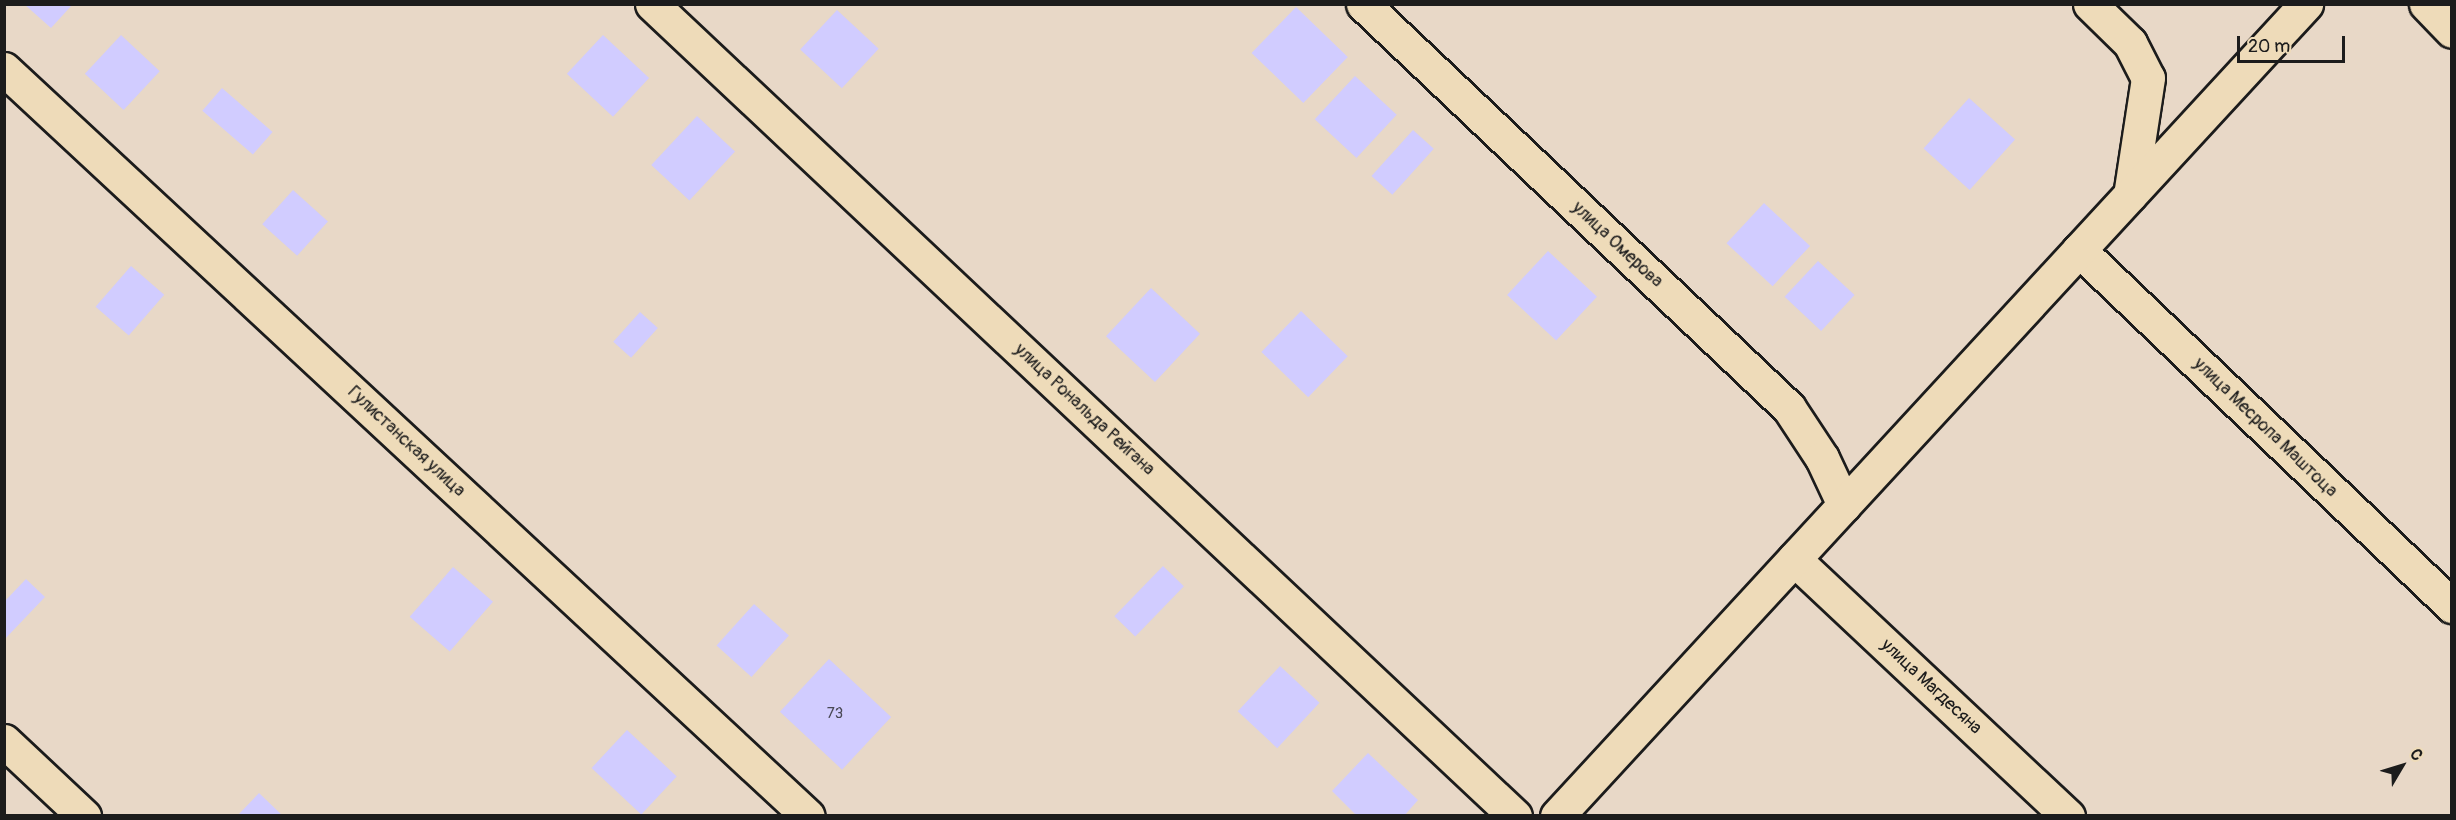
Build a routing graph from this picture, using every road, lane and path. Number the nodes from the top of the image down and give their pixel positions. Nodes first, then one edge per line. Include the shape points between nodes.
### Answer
1 (652, 4) edge
2 (1363, 4) edge
3 (2090, 4) edge
4 (2306, 4) edge
5 (2426, 4) edge
6 (2451, 31) edge
7 (4, 69) edge
8 (2130, 195) junction
9 (2079, 250) junction
10 (1844, 505) junction
11 (1794, 559) junction
12 (2451, 606) edge
13 (4, 741) edge
14 (84, 816) edge
15 (808, 816) edge
16 (1515, 816) edge
17 (1557, 816) edge
18 (2068, 816) edge

1 - 16 street, улица Рональда Рейгана
2 - 10 street, улица Омерова via 1789,408 1822,458
3 - 8 street via 2130,43 2148,78
4 - 8 street
5 - 6 street
7 - 15 street, Гулистанская улица
8 - 9 street
9 - 10 street
9 - 12 street, улица Месропа Маштоца
10 - 11 street
11 - 17 street
11 - 18 street, улица Магдесяна
13 - 14 street

